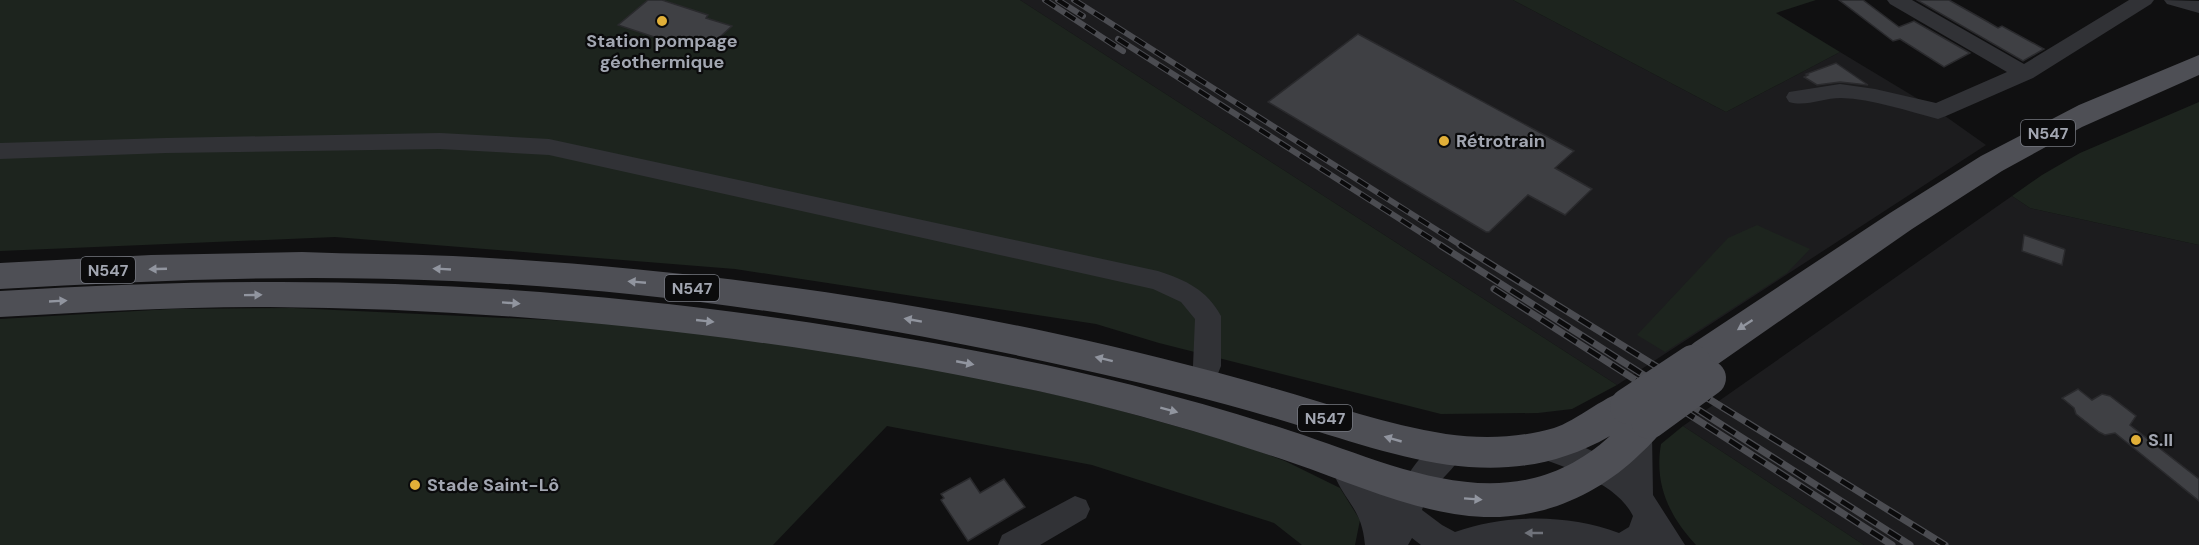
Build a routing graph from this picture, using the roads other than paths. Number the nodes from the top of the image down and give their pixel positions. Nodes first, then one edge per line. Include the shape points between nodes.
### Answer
1 (1898, 0) edge
2 (2144, 0) edge
3 (2174, 0) edge
4 (2199, 7) edge
5 (2199, 64) edge
6 (2025, 73) junction
7 (2199, 78) edge
8 (1797, 97) dead end
9 (0, 151) edge
10 (1914, 223) junction
11 (0, 276) edge
12 (0, 304) edge
13 (1201, 383) junction
14 (1638, 420) junction
15 (1290, 446) junction
16 (1543, 447) junction
17 (1450, 451) junction
18 (1600, 469) junction
19 (1345, 476) junction
20 (1410, 500) junction
21 (1643, 506) junction
22 (1075, 509) dead end
23 (1013, 545) edge
24 (1380, 545) edge
25 (1390, 545) edge
26 (1451, 545) edge
27 (1458, 545) edge
28 (1613, 545) edge
29 (1627, 545) edge
30 (1670, 545) edge

1 - 6 street
2 - 6 street
3 - 4 street
5 - 10 main road, N547 via 2053,130
6 - 8 street via 1938,111 1840,91
7 - 10 main road, N547 via 2040,151
9 - 13 street via 128,145 460,141 560,149 1158,281 1190,295 1208,316 1207,366
10 - 14 main road, N547, bridge via 1701,370
13 -> 11 main road, N547 via 906,318 640,282 522,273 302,265
12 -> 15 main road, N547 via 180,296 436,298 745,325 970,364 1112,395
17 -> 13 main road, N547 via 1409,444
14 - 16 main road, N547
14 - 18 main road, N547
14 - 21 street
15 - 19 street
15 - 20 main road, N547
16 - 17 main road, N547 via 1505,453
16 - 18 street
17 - 20 street via 1431,468
20 -> 18 main road, N547 via 1511,499 1559,490
18 - 21 street
19 - 20 street via 1380,494
19 - 24 street via 1371,504
20 - 25 street via 1398,537
20 - 26 street via 1431,535
21 - 29 street via 1644,530
21 - 30 street
22 - 23 street
28 -> 27 street via 1532,532

